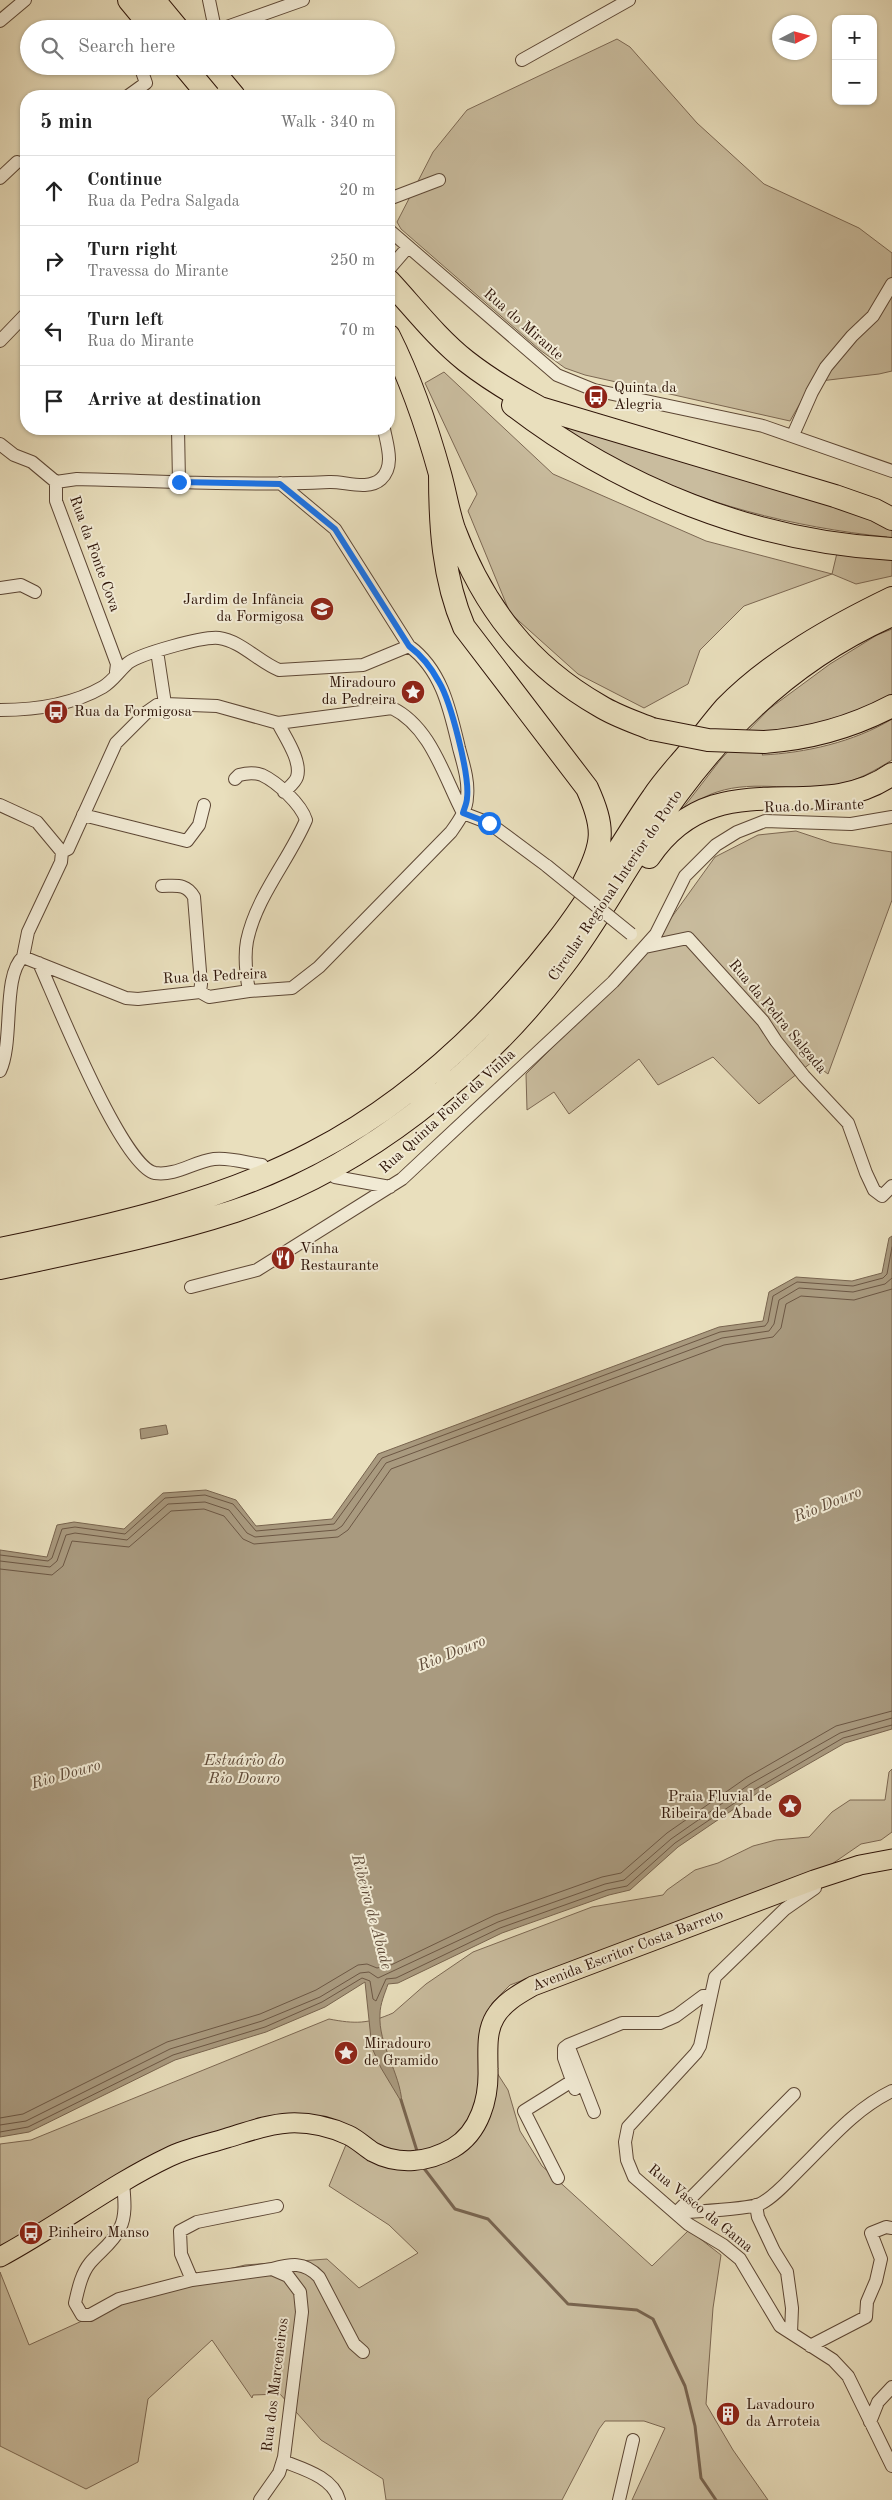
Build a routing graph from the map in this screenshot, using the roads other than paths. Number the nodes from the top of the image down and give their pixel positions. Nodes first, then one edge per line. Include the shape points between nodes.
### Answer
1 (25, 0) edge
2 (129, 0) edge
3 (154, 0) edge
4 (210, 0) edge
5 (303, 0) edge
6 (629, 0) edge
7 (146, 20) edge
8 (171, 20) edge
9 (213, 20) edge
10 (246, 20) edge
11 (0, 21) edge
12 (522, 60) dead end
13 (143, 75) edge
14 (192, 75) edge
15 (201, 75) edge
16 (216, 75) edge
17 (137, 90) edge
18 (196, 90) edge
19 (204, 90) edge
20 (229, 90) edge
21 (17, 162) dead end
22 (0, 178) edge
23 (440, 180) dead end
24 (395, 197) edge
25 (395, 235) edge
26 (408, 247) junction
27 (395, 263) edge
28 (892, 284) edge
29 (395, 288) edge
30 (20, 320) edge
31 (0, 342) edge
32 (395, 348) edge
33 (465, 361) junction
34 (178, 435) edge
35 (385, 435) edge
36 (793, 435) junction
37 (0, 444) edge
38 (892, 471) edge
39 (440, 474) junction
40 (56, 482) junction
41 (179, 482) junction
42 (280, 484) junction
43 (892, 519) edge
44 (890, 548) edge
45 (0, 588) edge
46 (35, 592) dead end
47 (892, 598) edge
48 (892, 615) edge
49 (409, 646) junction
50 (156, 651) junction
51 (116, 672) junction
52 (165, 704) junction
53 (892, 706) edge
54 (0, 710) edge
55 (278, 723) junction
56 (892, 774) edge
57 (235, 779) dead end
58 (284, 792) junction
59 (0, 805) edge
60 (204, 805) dead end
61 (463, 813) junction
62 (83, 815) junction
63 (892, 817) edge
64 (62, 852) junction
65 (162, 886) dead end
66 (646, 947) junction
67 (22, 956) junction
68 (555, 960) junction
69 (39, 963) junction
70 (249, 991) junction
71 (200, 992) junction
72 (0, 1071) edge
73 (262, 1165) dead end
74 (335, 1177) dead end
75 (892, 1186) edge
76 (390, 1187) junction
77 (0, 1248) edge
78 (0, 1268) edge
79 (191, 1287) dead end
80 (892, 1858) edge
81 (814, 1880) junction
82 (710, 1996) junction
83 (568, 2045) junction
84 (892, 2091) edge
85 (794, 2094) dead end
86 (594, 2112) dead end
87 (558, 2178) dead end
88 (123, 2182) junction
89 (756, 2205) junction
90 (277, 2206) dead end
91 (676, 2213) junction
92 (892, 2228) edge
93 (0, 2257) edge
94 (272, 2269) junction
95 (192, 2280) junction
96 (791, 2333) junction
97 (810, 2346) junction
98 (363, 2352) dead end
99 (892, 2387) edge
100 (870, 2422) junction
101 (633, 2440) dead end
102 (283, 2461) junction
103 (892, 2466) edge
104 (260, 2500) edge
105 (339, 2500) edge
106 (619, 2500) edge

1 - 11 street
2 - 7 highway
3 - 8 highway
4 - 9 street
5 - 10 street
6 - 12 street
13 - 17 street via 146,84
14 - 19 highway, bridge
15 - 18 street
16 - 20 highway
21 - 22 street
23 - 24 street
25 - 26 street, Rua do Mirante
26 - 27 street
26 - 36 street, Rua do Mirante via 557,375 594,390
28 - 36 street via 873,316 826,368
29 - 33 highway
30 - 31 street
32 - 39 highway via 419,406
33 - 43 highway via 506,390 540,408 835,496
33 - 44 highway via 480,379 547,431 658,492 758,527 811,538
34 - 41 street
35 - 42 street via 389,459 387,472 379,481 363,485 332,482
36 - 38 street, Rua do Mirante
37 - 40 street, Rua da Fonte Cova via 14,455 32,462
39 - 53 highway, bridge via 454,527 488,602 527,651 574,691 602,708 652,729 708,740 764,742 822,734
39 - 68 highway via 440,514 447,579 464,627 587,788 598,813 601,836 596,859
40 - 41 street via 77,479
40 - 51 street, Rua da Fonte Cova via 56,501 110,645
41 - 42 street
42 - 49 street via 335,529
45 - 46 street via 20,585
47 - 68 highway, Circular Regional Interior do Porto via 809,642 725,709 654,795 570,924
48 - 68 highway, Circular Regional Interior do Porto via 816,656 757,702 736,723 667,808
49 - 50 street via 363,665 279,670 220,638
49 - 61 street via 439,682 448,702 468,798
50 - 51 street via 129,662
50 - 52 street
51 - 54 street via 104,686 45,708
52 - 55 street via 217,706
52 - 62 street via 147,712 116,743
55 - 58 street via 298,767 294,783
55 - 61 street via 392,708 404,713 426,738
56 - 68 highway via 856,791 824,797 732,800 706,809 677,826 660,842 593,938
57 - 58 street via 238,775 250,773 263,775
58 - 70 street via 303,810 306,820 252,924 245,966
59 - 64 street via 37,822
60 - 62 street via 199,825 187,841
61 - 66 street, bridge via 489,823
61 - 70 street, Rua da Pedreira via 451,832 304,981 292,988
62 - 64 street via 68,850
63 - 66 street, Rua do Mirante via 851,824 765,821 737,832 716,846 685,876 656,934
64 - 67 street via 28,932
65 - 71 street via 182,886 189,889 194,897
66 - 75 street, Rua da Pedra Salgada via 688,938 848,1123 874,1190 882,1196
66 - 76 street, Rua Quinta Fonte da Vinha via 613,982
67 - 69 street, Rua da Pedreira
67 - 72 street via 16,963 8,1015 6,1059
68 - 77 highway, Circular Regional Interior do Porto via 508,1000 450,1057 379,1113 312,1153 228,1190 173,1207
68 - 78 highway, Circular Regional Interior do Porto via 524,1015 465,1074 391,1132 320,1174 236,1210 138,1239
69 - 71 street, Rua da Pedreira via 126,998
69 - 73 street via 93,1084 138,1162 152,1172 164,1174 214,1159
70 - 71 street, Rua da Pedreira via 209,997
74 - 76 street
76 - 79 street, Rua Quinta Fonte da Vinha via 257,1270
80 - 81 main road, Avenida Escritor Costa Barreto
81 - 82 street, Rua Vasco da Gama via 815,1888 786,1909 721,1970 715,1977
81 - 88 main road, Avenida Escritor Costa Barreto via 533,1986 512,1999 495,2017 489,2034 488,2086 480,2117 464,2140 441,2154 399,2161 374,2153 350,2136 324,2126 289,2123 258,2128 172,2156
82 - 83 street via 703,1996 676,2016 660,2023 622,2023
82 - 91 street, Rua Vasco da Gama via 704,2036 696,2053 628,2127 625,2142 626,2160 634,2177
83 - 86 street
83 - 87 street via 564,2048 564,2058 573,2085 524,2111
84 - 89 street via 858,2111 788,2181
85 - 91 street
88 - 93 main road, Avenida Escritor Costa Barreto
88 - 95 street via 125,2204 121,2226 110,2244 90,2264 80,2282 75,2303 82,2315 90,2315 119,2299
89 - 91 street
89 - 96 street via 762,2225 786,2272 792,2308
90 - 95 street via 197,2222 180,2231 181,2254
91 - 96 street, Rua Vasco da Gama via 740,2259 780,2326
92 - 97 street via 871,2233 881,2259 867,2302 866,2317
94 - 95 street
94 - 98 street via 292,2264 304,2265 313,2271 354,2344
94 - 102 street, Rua dos Marceneiros via 288,2276 295,2284 300,2292 302,2312
96 - 97 street, Rua Vasco da Gama
97 - 100 street, Rua Vasco da Gama via 833,2360 848,2376
99 - 100 street via 878,2402
100 - 103 street, Rua Vasco da Gama
101 - 106 street
102 - 104 street, Rua dos Marceneiros via 279,2473
102 - 105 street via 313,2473 333,2488

